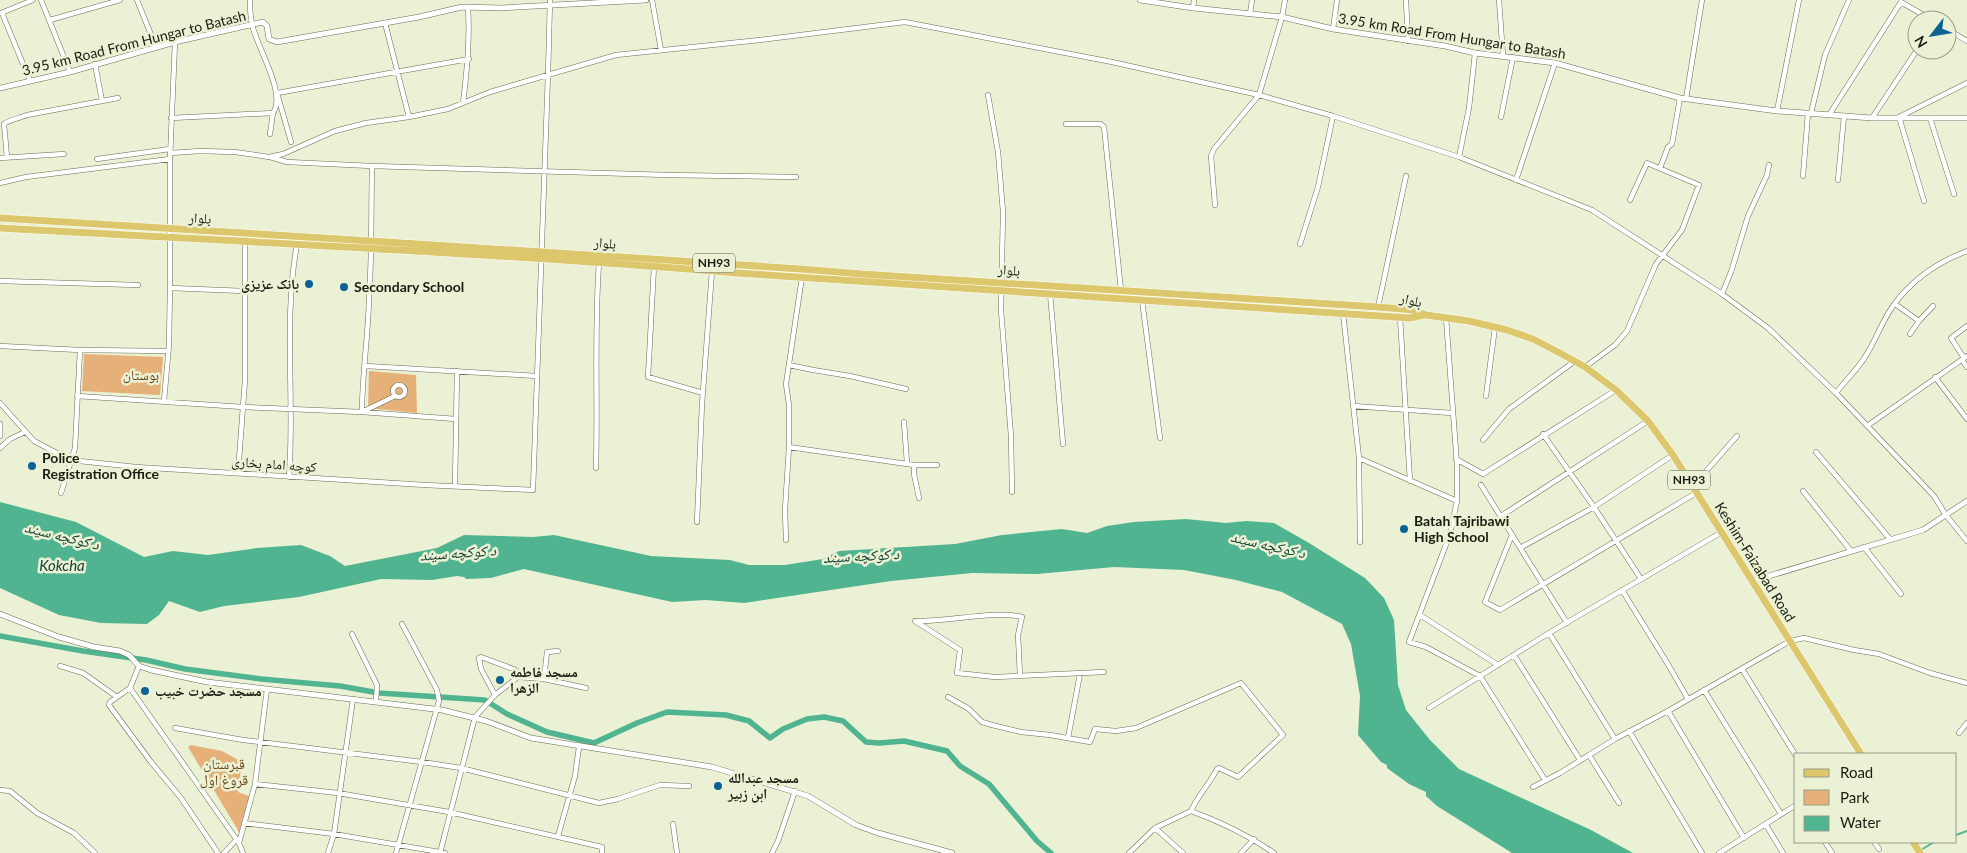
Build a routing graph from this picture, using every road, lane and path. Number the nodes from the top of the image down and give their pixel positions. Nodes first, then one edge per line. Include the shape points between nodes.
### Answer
1 (33, 0) edge
2 (41, 0) edge
3 (120, 0) edge
4 (137, 0) edge
5 (250, 0) edge
6 (464, 0) edge
7 (646, 0) edge
8 (652, 0) edge
9 (1140, 0) edge
10 (1194, 0) edge
11 (1252, 0) edge
12 (1285, 0) edge
13 (1337, 0) edge
14 (1406, 0) edge
15 (1499, 0) edge
16 (1702, 0) edge
17 (1799, 0) edge
18 (1849, 0) edge
19 (1146, 1) edge
20 (549, 3) edge
21 (465, 7) junction
22 (1193, 8) junction
23 (1915, 10) edge
24 (1, 13) edge
25 (1250, 14) junction
26 (1282, 18) junction
27 (50, 20) junction
28 (384, 23) junction
29 (252, 24) junction
30 (1332, 28) junction
31 (1408, 41) junction
32 (175, 42) junction
33 (156, 47) junction
34 (661, 50) junction
35 (1475, 53) junction
36 (1502, 56) junction
37 (1514, 58) junction
38 (469, 59) junction
39 (1910, 60) edge
40 (1555, 63) junction
41 (95, 64) junction
42 (70, 72) junction
43 (396, 72) junction
44 (548, 74) junction
45 (30, 81) junction
46 (1967, 83) edge
47 (0, 88) edge
48 (277, 92) junction
49 (988, 95) dead end
50 (1259, 95) junction
51 (118, 98) dead end
52 (1683, 99) junction
53 (102, 101) junction
54 (463, 103) junction
55 (1777, 111) junction
56 (273, 113) junction
57 (1809, 113) junction
58 (1829, 115) junction
59 (1333, 116) junction
60 (1844, 116) junction
61 (409, 117) junction
62 (1501, 117) dead end
63 (1899, 117) junction
64 (171, 118) junction
65 (1872, 118) junction
66 (1930, 118) junction
67 (1967, 118) edge
68 (1066, 124) dead end
69 (270, 134) dead end
70 (291, 142) dead end
71 (170, 151) junction
72 (64, 154) dead end
73 (7, 157) junction
74 (269, 157) junction
75 (1459, 157) junction
76 (0, 158) edge
77 (98, 159) dead end
78 (170, 160) junction
79 (1768, 165) dead end
80 (372, 166) junction
81 (1660, 168) junction
82 (544, 171) junction
83 (1406, 176) dead end
84 (1803, 176) dead end
85 (796, 177) dead end
86 (1516, 180) junction
87 (1838, 180) dead end
88 (0, 184) edge
89 (1954, 194) dead end
90 (1630, 200) dead end
91 (1924, 201) dead end
92 (1215, 205) dead end
93 (0, 218) edge
94 (0, 228) edge
95 (168, 232) junction
96 (221, 236) junction
97 (245, 240) junction
98 (371, 240) junction
99 (297, 244) junction
100 (1300, 244) dead end
101 (370, 248) junction
102 (541, 250) junction
103 (1967, 251) edge
104 (1663, 254) junction
105 (541, 260) junction
106 (599, 263) junction
107 (654, 266) junction
108 (712, 271) junction
109 (802, 277) junction
110 (862, 278) junction
111 (0, 281) edge
112 (138, 285) dead end
113 (1001, 286) junction
114 (170, 288) junction
115 (1121, 290) junction
116 (244, 291) junction
117 (1050, 293) junction
118 (1722, 294) junction
119 (1142, 300) junction
120 (1325, 303) junction
121 (1895, 304) junction
122 (1933, 306) dead end
123 (1378, 307) junction
124 (1325, 312) junction
125 (1343, 313) junction
126 (1426, 315) junction
127 (1400, 317) junction
128 (1446, 318) junction
129 (1919, 321) junction
130 (1967, 326) edge
131 (1495, 327) junction
132 (1910, 334) dead end
133 (0, 346) edge
134 (80, 350) junction
135 (168, 351) junction
136 (1964, 358) edge
137 (1575, 361) junction
138 (789, 364) junction
139 (366, 366) junction
140 (1967, 366) edge
141 (1585, 367) junction
142 (457, 371) junction
143 (537, 376) junction
144 (1935, 378) junction
145 (906, 389) dead end
146 (1616, 390) junction
147 (703, 392) junction
148 (1836, 393) junction
149 (77, 396) junction
150 (395, 396) dead end
151 (1486, 396) dead end
152 (164, 401) junction
153 (0, 403) edge
154 (1353, 406) junction
155 (243, 407) junction
156 (290, 409) junction
157 (1406, 411) junction
158 (362, 412) junction
159 (1452, 413) junction
160 (456, 418) junction
161 (1967, 419) edge
162 (1648, 421) junction
163 (904, 422) dead end
164 (0, 424) edge
165 (1867, 426) junction
166 (25, 432) junction
167 (1543, 434) junction
168 (0, 436) edge
169 (1737, 436) dead end
170 (1160, 438) dead end
171 (1483, 440) dead end
172 (1063, 444) dead end
173 (789, 447) junction
174 (0, 448) edge
175 (1816, 452) dead end
176 (1673, 455) junction
177 (1359, 458) junction
178 (1456, 459) junction
179 (70, 460) junction
180 (907, 463) junction
181 (914, 465) junction
182 (937, 465) dead end
183 (596, 468) dead end
184 (1569, 471) junction
185 (238, 473) junction
186 (290, 476) junction
187 (1410, 480) junction
188 (1481, 485) dead end
189 (455, 486) junction
190 (1694, 490) junction
191 (1803, 491) dead end
192 (1012, 492) dead end
193 (61, 493) dead end
194 (919, 498) dead end
195 (1967, 500) edge
196 (1457, 501) junction
197 (1594, 507) junction
198 (1945, 514) junction
199 (1500, 516) junction
200 (697, 522) dead end
201 (1722, 532) junction
202 (1512, 535) junction
203 (1890, 539) junction
204 (786, 540) dead end
205 (1617, 541) junction
206 (1967, 541) edge
207 (1360, 542) dead end
208 (1864, 547) junction
209 (1520, 548) junction
210 (1850, 551) junction
211 (1641, 579) junction
212 (1752, 581) junction
213 (1543, 584) junction
214 (1622, 590) junction
215 (1901, 594) dead end
216 (0, 614) edge
217 (1420, 615) junction
218 (1567, 623) junction
219 (402, 624) dead end
220 (1549, 633) junction
221 (352, 634) dead end
222 (1790, 640) junction
223 (558, 651) dead end
224 (1514, 655) junction
225 (1498, 665) junction
226 (60, 666) dead end
227 (139, 666) junction
228 (1742, 669) junction
229 (1104, 672) dead end
230 (1080, 674) junction
231 (518, 676) junction
232 (1020, 676) junction
233 (1480, 676) junction
234 (544, 678) junction
235 (1967, 683) edge
236 (130, 688) junction
237 (586, 688) dead end
238 (266, 689) junction
239 (1704, 690) junction
240 (495, 695) junction
241 (118, 697) junction
242 (376, 698) junction
243 (948, 698) dead end
244 (353, 699) junction
245 (1688, 699) junction
246 (1429, 708) dead end
247 (438, 710) junction
248 (1668, 711) junction
249 (474, 718) junction
250 (1967, 723) edge
251 (174, 728) dead end
252 (1629, 731) junction
253 (1959, 733) dead end
254 (1068, 738) junction
255 (1615, 739) junction
256 (259, 742) junction
257 (579, 747) junction
258 (345, 753) junction
259 (1794, 753) edge
260 (1860, 753) edge
261 (1588, 755) junction
262 (1580, 760) junction
263 (422, 762) junction
264 (461, 768) junction
265 (1545, 780) junction
266 (255, 784) junction
267 (689, 786) dead end
268 (1533, 787) dead end
269 (0, 790) edge
270 (795, 791) junction
271 (338, 793) junction
272 (570, 797) junction
273 (1619, 802) dead end
274 (411, 806) junction
275 (1794, 806) edge
276 (1192, 811) junction
277 (449, 812) junction
278 (1781, 814) junction
279 (244, 824) junction
280 (673, 824) dead end
281 (1766, 825) junction
282 (1155, 828) junction
283 (334, 834) junction
284 (558, 836) junction
285 (1744, 838) junction
286 (1254, 839) junction
287 (238, 841) junction
288 (1875, 843) edge
289 (398, 846) junction
290 (1729, 847) junction
291 (1878, 849) dead end
292 (95, 853) edge
293 (218, 853) edge
294 (224, 853) edge
295 (243, 853) edge
296 (328, 853) edge
297 (396, 853) edge
298 (442, 853) edge
299 (602, 853) edge
300 (677, 853) edge
301 (772, 853) edge
302 (952, 853) edge
303 (1129, 853) edge
304 (1183, 853) edge
305 (1241, 853) edge
306 (1274, 853) edge
307 (1702, 853) edge
308 (1719, 853) edge
309 (1732, 853) edge
310 (1783, 853) edge

1 - 24 street
2 - 27 street
3 - 27 street
4 - 33 street
5 - 29 street
6 - 21 street
7 - 20 street, 3.95 km Road From Hungar to Batash
8 - 34 street
9 - 19 street, 3.95 km Road From Hungar to Batash
10 - 22 street
11 - 25 street
12 - 26 street
13 - 30 street
14 - 31 street
15 - 36 street
16 - 52 street
17 - 55 street
18 - 57 street via 1825,55
19 - 22 street, 3.95 km Road From Hungar to Batash
20 - 21 street, 3.95 km Road From Hungar to Batash via 501,8
20 - 44 street
21 - 28 street, 3.95 km Road From Hungar to Batash
21 - 38 street via 470,31
22 - 25 street, 3.95 km Road From Hungar to Batash
23 - 58 street via 1901,2
24 - 45 street
25 - 26 street, 3.95 km Road From Hungar to Batash
26 - 30 street, 3.95 km Road From Hungar to Batash
26 - 50 street
27 - 42 street
28 - 29 street, 3.95 km Road From Hungar to Batash via 277,42 269,39 267,26 262,22
28 - 43 street
29 - 32 street, 3.95 km Road From Hungar to Batash
29 - 48 street
30 - 31 street, 3.95 km Road From Hungar to Batash
31 - 35 street, 3.95 km Road From Hungar to Batash
32 - 33 street, 3.95 km Road From Hungar to Batash
32 - 64 street
33 - 41 street, 3.95 km Road From Hungar to Batash
34 - 44 street via 616,55
34 - 50 street via 905,22 1112,62
35 - 36 street, 3.95 km Road From Hungar to Batash
35 - 75 street
36 - 37 street, 3.95 km Road From Hungar to Batash
37 - 40 street, 3.95 km Road From Hungar to Batash
37 - 62 street
38 - 43 street
38 - 54 street
39 - 65 street
40 - 52 street, 3.95 km Road From Hungar to Batash
40 - 86 street
41 - 42 street, 3.95 km Road From Hungar to Batash
41 - 53 street
42 - 45 street, 3.95 km Road From Hungar to Batash
43 - 48 street
43 - 61 street
44 - 54 street
44 - 82 street
45 - 47 street, 3.95 km Road From Hungar to Batash
46 - 63 street
48 - 56 street
48 - 70 street
49 - 113 street via 998,152 1003,212
50 - 59 street
50 - 92 street via 1211,156
51 - 53 street
52 - 55 street, 3.95 km Road From Hungar to Batash
52 - 81 street via 1672,144 1668,146
53 - 73 street via 6,122
54 - 61 street
55 - 57 street, 3.95 km Road From Hungar to Batash
56 - 64 street
56 - 69 street
57 - 58 street, 3.95 km Road From Hungar to Batash
57 - 84 street
58 - 60 street, 3.95 km Road From Hungar to Batash
59 - 75 street
59 - 100 street via 1318,187
60 - 65 street, 3.95 km Road From Hungar to Batash
60 - 87 street
61 - 74 street via 366,122
63 - 65 street, 3.95 km Road From Hungar to Batash
63 - 66 street, 3.95 km Road From Hungar to Batash
63 - 91 street
64 - 71 street
66 - 67 street, 3.95 km Road From Hungar to Batash
66 - 89 street
68 - 115 street via 1101,124 1104,127
71 - 74 street via 235,152
71 - 77 street
71 - 78 street
72 - 73 street
73 - 76 street
74 - 80 street via 287,162
75 - 86 street
78 - 88 street via 26,177
78 - 95 street
79 - 118 street
80 - 82 street
80 - 98 street
81 - 90 street via 1646,164
81 - 104 street via 1699,185 1682,230
82 - 85 street
82 - 102 street
83 - 123 street
86 - 104 street via 1592,210
93 - 95 main road, بلوار / NH93
94 - 95 main road, بلوار / NH93
95 - 96 main road, بلوار / NH93
95 - 114 street
96 - 97 main road, بلوار / NH93
96 - 98 main road, بلوار / NH93
97 - 99 main road, بلوار / NH93
97 - 116 street
98 - 101 street
98 - 102 main road, بلوار / NH93
99 - 101 main road, بلوار / NH93
99 - 156 street via 292,274
101 - 105 main road, بلوار / NH93
101 - 139 street
102 - 105 street
102 - 110 main road, بلوار / NH93 via 784,266
103 - 121 street via 1926,272
104 - 118 street
104 - 141 street via 1627,331 1615,345
105 - 106 main road, بلوار / NH93
105 - 143 street
106 - 107 main road, بلوار / NH93
106 - 183 street via 595,358
107 - 108 main road, بلوار / NH93
107 - 147 street via 648,377
108 - 109 main road, بلوار / NH93
108 - 147 street
109 - 110 main road, بلوار / NH93
109 - 138 street
110 - 113 main road, بلوار / NH93
111 - 112 street
113 - 115 main road, بلوار / NH93
113 - 117 main road, بلوار / NH93
113 - 192 street
114 - 116 street
114 - 135 street
115 - 120 main road, بلوار / NH93
116 - 155 street
117 - 119 main road, بلوار / NH93
117 - 172 street
118 - 148 street via 1768,328
119 - 124 main road, بلوار / NH93
119 - 170 street
120 - 123 main road, بلوار / NH93
120 - 124 main road
121 - 129 street
121 - 148 street via 1865,358
122 - 129 street
123 - 126 main road, بلوار / NH93 via 1413,310
124 - 125 main road, بلوار / NH93
125 - 127 main road, بلوار / NH93
125 - 154 street
126 - 127 main road, بلوار / NH93
126 - 128 main road, Keshim-Faizabad Road / NH93
127 - 157 street
128 - 131 main road, Keshim-Faizabad Road / NH93
128 - 159 street
129 - 132 street
130 - 136 street via 1951,338
131 - 137 main road, Keshim-Faizabad Road / NH93 via 1533,339
131 - 151 street
133 - 134 street
134 - 135 street
134 - 149 street
135 - 152 street
136 - 140 street
136 - 144 street
137 - 141 main road, Keshim-Faizabad Road / NH93
137 - 171 street via 1509,409
138 - 145 street
138 - 173 street via 786,384
139 - 142 street
139 - 158 street
141 - 146 main road, Keshim-Faizabad Road / NH93
142 - 143 street
142 - 160 street
143 - 189 street, کوچه امام بخاری via 534,489
144 - 161 street
144 - 165 street
146 - 162 main road, Keshim-Faizabad Road / NH93
146 - 167 street
147 - 200 street
148 - 165 street
149 - 152 street
149 - 179 street via 75,448
150 - 158 street
152 - 155 street
153 - 166 street, کوچه امام بخاری
154 - 157 street
154 - 177 street
155 - 156 street
155 - 185 street
156 - 158 street
156 - 186 street
157 - 159 street
157 - 187 street
158 - 160 street
159 - 178 street
160 - 189 street
162 - 176 main road, Keshim-Faizabad Road / NH93
162 - 184 street
163 - 180 street
164 - 168 street
165 - 198 street via 1934,496
166 - 174 street
166 - 179 street, کوچه امام بخاری
167 - 178 street via 1483,474
167 - 184 street
169 - 190 street
173 - 180 street
173 - 204 street
175 - 203 street
176 - 190 main road, Keshim-Faizabad Road / NH93
176 - 197 street
177 - 187 street
177 - 207 street
178 - 196 street
179 - 185 street, کوچه امام بخاری
179 - 193 street
180 - 181 street
181 - 182 street
181 - 194 street
184 - 197 street
184 - 199 street
185 - 186 street, کوچه امام بخاری
186 - 189 street, کوچه امام بخاری
187 - 196 street
188 - 199 street
190 - 201 main road, Keshim-Faizabad Road / NH93
190 - 205 street
191 - 210 street
195 - 198 street
196 - 217 street via 1450,534
197 - 205 street
197 - 209 street
198 - 203 street via 1923,530
198 - 206 street
199 - 202 street
201 - 211 street
201 - 212 main road, Keshim-Faizabad Road / NH93
202 - 209 street
202 - 213 street via 1485,602 1500,610
203 - 208 street
205 - 211 street
205 - 213 street
208 - 210 street
208 - 215 street
209 - 213 street
210 - 212 street
211 - 214 street
212 - 222 main road, Keshim-Faizabad Road / NH93
213 - 218 street
214 - 218 street
214 - 245 street
216 - 227 street via 59,637 120,651
217 - 225 street
217 - 233 street via 1410,642
218 - 220 street
219 - 247 street via 436,690
220 - 224 street
220 - 255 street
221 - 242 street via 377,685
222 - 228 street
222 - 235 street via 1804,638 1879,654
222 - 260 main road, Keshim-Faizabad Road / NH93
223 - 234 street via 547,652
224 - 225 street
224 - 262 street
225 - 233 street
226 - 241 street via 83,673
227 - 236 street
227 - 238 street via 208,682
228 - 239 street
228 - 259 street
229 - 230 street
230 - 232 street
230 - 254 street
231 - 234 street
231 - 240 street
231 - 240 street via 516,670 479,658
232 - 232 street via 957,673 960,650 915,621 1000,615 1022,617 1018,635
233 - 246 street
233 - 265 street
234 - 237 street
236 - 241 street
236 - 287 street
238 - 244 street
238 - 256 street
239 - 245 street
239 - 278 street
240 - 249 street
241 - 293 street via 110,702 111,707 181,798
242 - 244 street
242 - 247 street
243 - 254 street via 969,709 982,722 1021,732
244 - 258 street
245 - 248 street
247 - 249 street
247 - 263 street
248 - 252 street
248 - 285 street
249 - 257 street via 531,738
249 - 264 street
250 - 253 street
251 - 256 street
252 - 255 street
252 - 307 street
254 - 276 street via 1090,742 1095,729 1116,731 1136,728 1241,682 1283,734 1238,777 1217,769
255 - 261 street
256 - 258 street
256 - 266 street
257 - 270 street via 712,766
257 - 272 street
258 - 263 street
258 - 271 street
261 - 262 street
261 - 273 street
262 - 265 street
263 - 264 street
263 - 274 street
264 - 272 street
264 - 277 street
265 - 268 street
266 - 271 street
266 - 279 street
267 - 272 street via 660,785 599,803
269 - 292 street via 10,791 37,813 74,833
270 - 301 street
270 - 302 street via 856,825
271 - 274 street
271 - 283 street
272 - 284 street
274 - 277 street
274 - 289 street
275 - 278 street
276 - 282 street
276 - 286 street
277 - 284 street
277 - 298 street
278 - 281 street
279 - 283 street
279 - 287 street
280 - 300 street
281 - 285 street
281 - 310 street
282 - 303 street
282 - 304 street
283 - 289 street
283 - 296 street
284 - 299 street via 602,847
285 - 290 street
286 - 305 street
286 - 306 street
287 - 294 street
287 - 295 street
288 - 291 street
289 - 297 street
289 - 298 street
290 - 308 street
290 - 309 street

